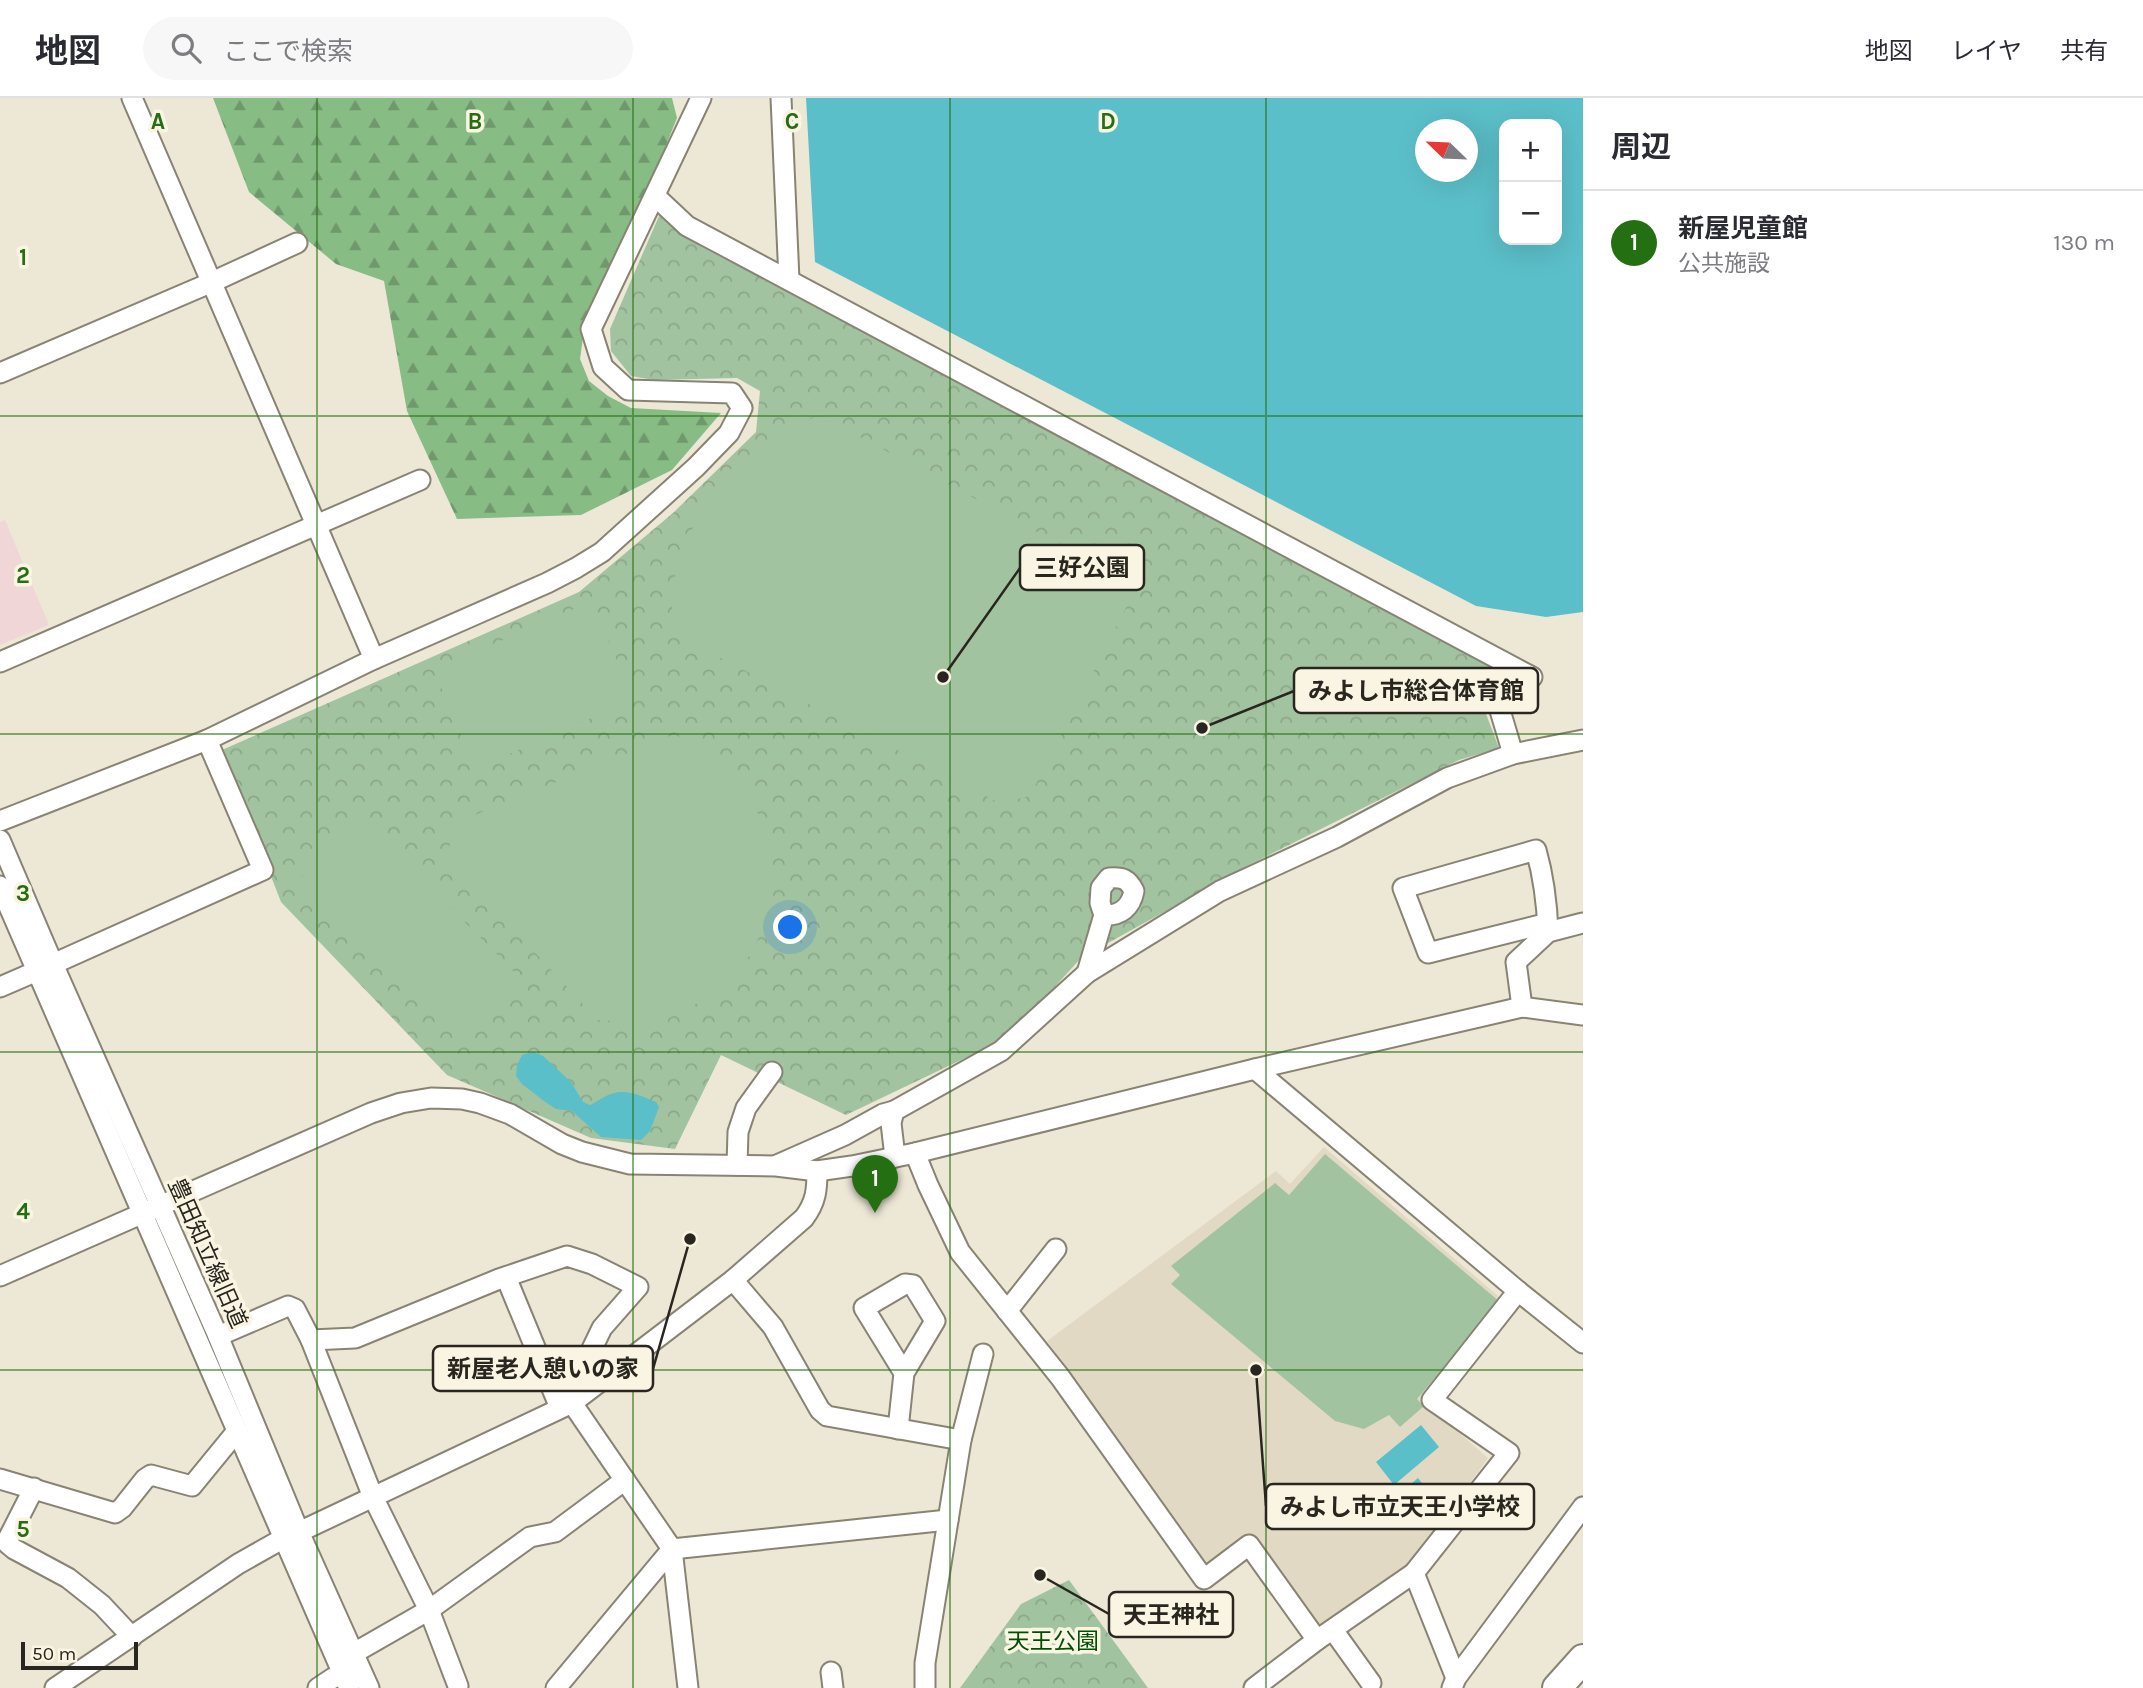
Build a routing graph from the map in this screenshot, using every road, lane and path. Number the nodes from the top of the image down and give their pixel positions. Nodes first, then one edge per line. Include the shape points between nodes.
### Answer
1 (132, 98) edge
2 (701, 98) edge
3 (781, 98) edge
4 (655, 196) junction
5 (297, 243) dead end
6 (789, 280) junction
7 (210, 283) junction
8 (0, 373) edge
9 (420, 480) dead end
10 (315, 525) junction
11 (373, 659) junction
12 (0, 662) edge
13 (207, 740) junction
14 (1583, 740) edge
15 (1513, 754) junction
16 (0, 821) edge
17 (0, 840) edge
18 (0, 886) edge
19 (1104, 915) dead end
20 (1583, 923) edge
21 (1548, 928) junction
22 (45, 967) junction
23 (1087, 973) junction
24 (0, 987) edge
25 (1522, 1007) junction
26 (1583, 1015) edge
27 (1255, 1069) junction
28 (772, 1072) dead end
29 (894, 1111) junction
30 (915, 1153) junction
31 (895, 1157) junction
32 (737, 1166) junction
33 (776, 1166) junction
34 (817, 1171) junction
35 (151, 1210) junction
36 (1056, 1249) dead end
37 (0, 1276) edge
38 (506, 1277) junction
39 (733, 1280) junction
40 (1518, 1291) junction
41 (1007, 1311) junction
42 (218, 1336) junction
43 (311, 1339) junction
44 (1583, 1343) edge
45 (983, 1354) dead end
46 (904, 1373) dead end
47 (566, 1405) junction
48 (898, 1429) junction
49 (237, 1431) junction
50 (961, 1440) junction
51 (0, 1479) edge
52 (625, 1480) junction
53 (34, 1488) junction
54 (373, 1497) junction
55 (1583, 1507) edge
56 (948, 1520) junction
57 (292, 1535) junction
58 (672, 1549) junction
59 (1414, 1573) junction
60 (429, 1610) junction
61 (1325, 1635) junction
62 (132, 1637) junction
63 (354, 1653) junction
64 (1583, 1659) edge
65 (346, 1681) edge
66 (1371, 1683) dead end
67 (1454, 1683) edge
68 (458, 1686) dead end
69 (55, 1688) edge
70 (318, 1688) edge
71 (369, 1688) edge
72 (556, 1688) edge
73 (688, 1688) edge
74 (925, 1688) edge
75 (1254, 1688) edge
76 (1557, 1688) edge

1 - 7 street
2 - 4 street
3 - 6 street
4 - 6 street via 687,226
4 - 11 street via 591,329 603,366 628,390 732,393 742,408 729,433 602,552 547,583
5 - 7 street
6 - 15 street via 1532,677 1499,707
7 - 8 street
7 - 10 street
9 - 10 street
10 - 11 street
10 - 12 street
11 - 13 street
13 - 16 street
13 - 22 street via 263,870
14 - 15 street
15 - 23 street via 1447,778 1337,838 1220,891
17 - 22 street, 豊田知立線旧道
18 - 22 street, 豊田知立線旧道
19 - 23 street
20 - 21 street
21 - 21 street via 1536,850 1403,888 1428,953
21 - 25 street via 1516,962
22 - 24 street
22 - 35 street, 豊田知立線旧道
23 - 29 street via 1000,1051
25 - 26 street
25 - 27 street
27 - 30 street
27 - 40 street
28 - 32 street via 746,1108 738,1132
29 - 31 street
29 - 33 street
30 - 31 street
30 - 41 street via 960,1252
31 - 34 street
32 - 33 street
32 - 35 street via 630,1164 562,1144 489,1106 431,1098 371,1112
33 - 34 street
34 - 39 street via 813,1207
35 - 37 street
35 - 42 street, 豊田知立線旧道
35 - 49 street, 豊田知立線旧道
36 - 41 street
38 - 43 street via 355,1338
38 - 47 street
38 - 47 street via 567,1256 638,1287 602,1328
39 - 47 street
39 - 48 street via 773,1327 820,1410 827,1416
40 - 44 street
40 - 59 street via 1432,1400 1509,1453
41 - 61 street via 1060,1377 1204,1579 1248,1545
42 - 43 street via 288,1306 295,1309
42 - 57 street, 豊田知立線旧道
43 - 54 street
45 - 50 street
46 - 48 street
47 - 52 street
47 - 54 street
48 - 50 street
49 - 53 street via 192,1486 151,1475 115,1513
49 - 57 street, 豊田知立線旧道
50 - 56 street
51 - 53 street
52 - 58 street
52 - 60 street via 555,1532 530,1537
53 - 62 street via 8,1544 68,1578
54 - 57 street
54 - 60 street
55 - 67 street
56 - 58 street
56 - 74 street
57 - 62 street via 238,1564
57 - 63 street, 豊田知立線旧道
57 - 65 street, 豊田知立線旧道
58 - 72 street
58 - 73 street
59 - 61 street
59 - 67 street
60 - 63 street
60 - 68 street
61 - 66 street
61 - 75 street
62 - 69 street
63 - 71 street, 豊田知立線旧道
64 - 76 highway
65 - 70 street via 332,1678

